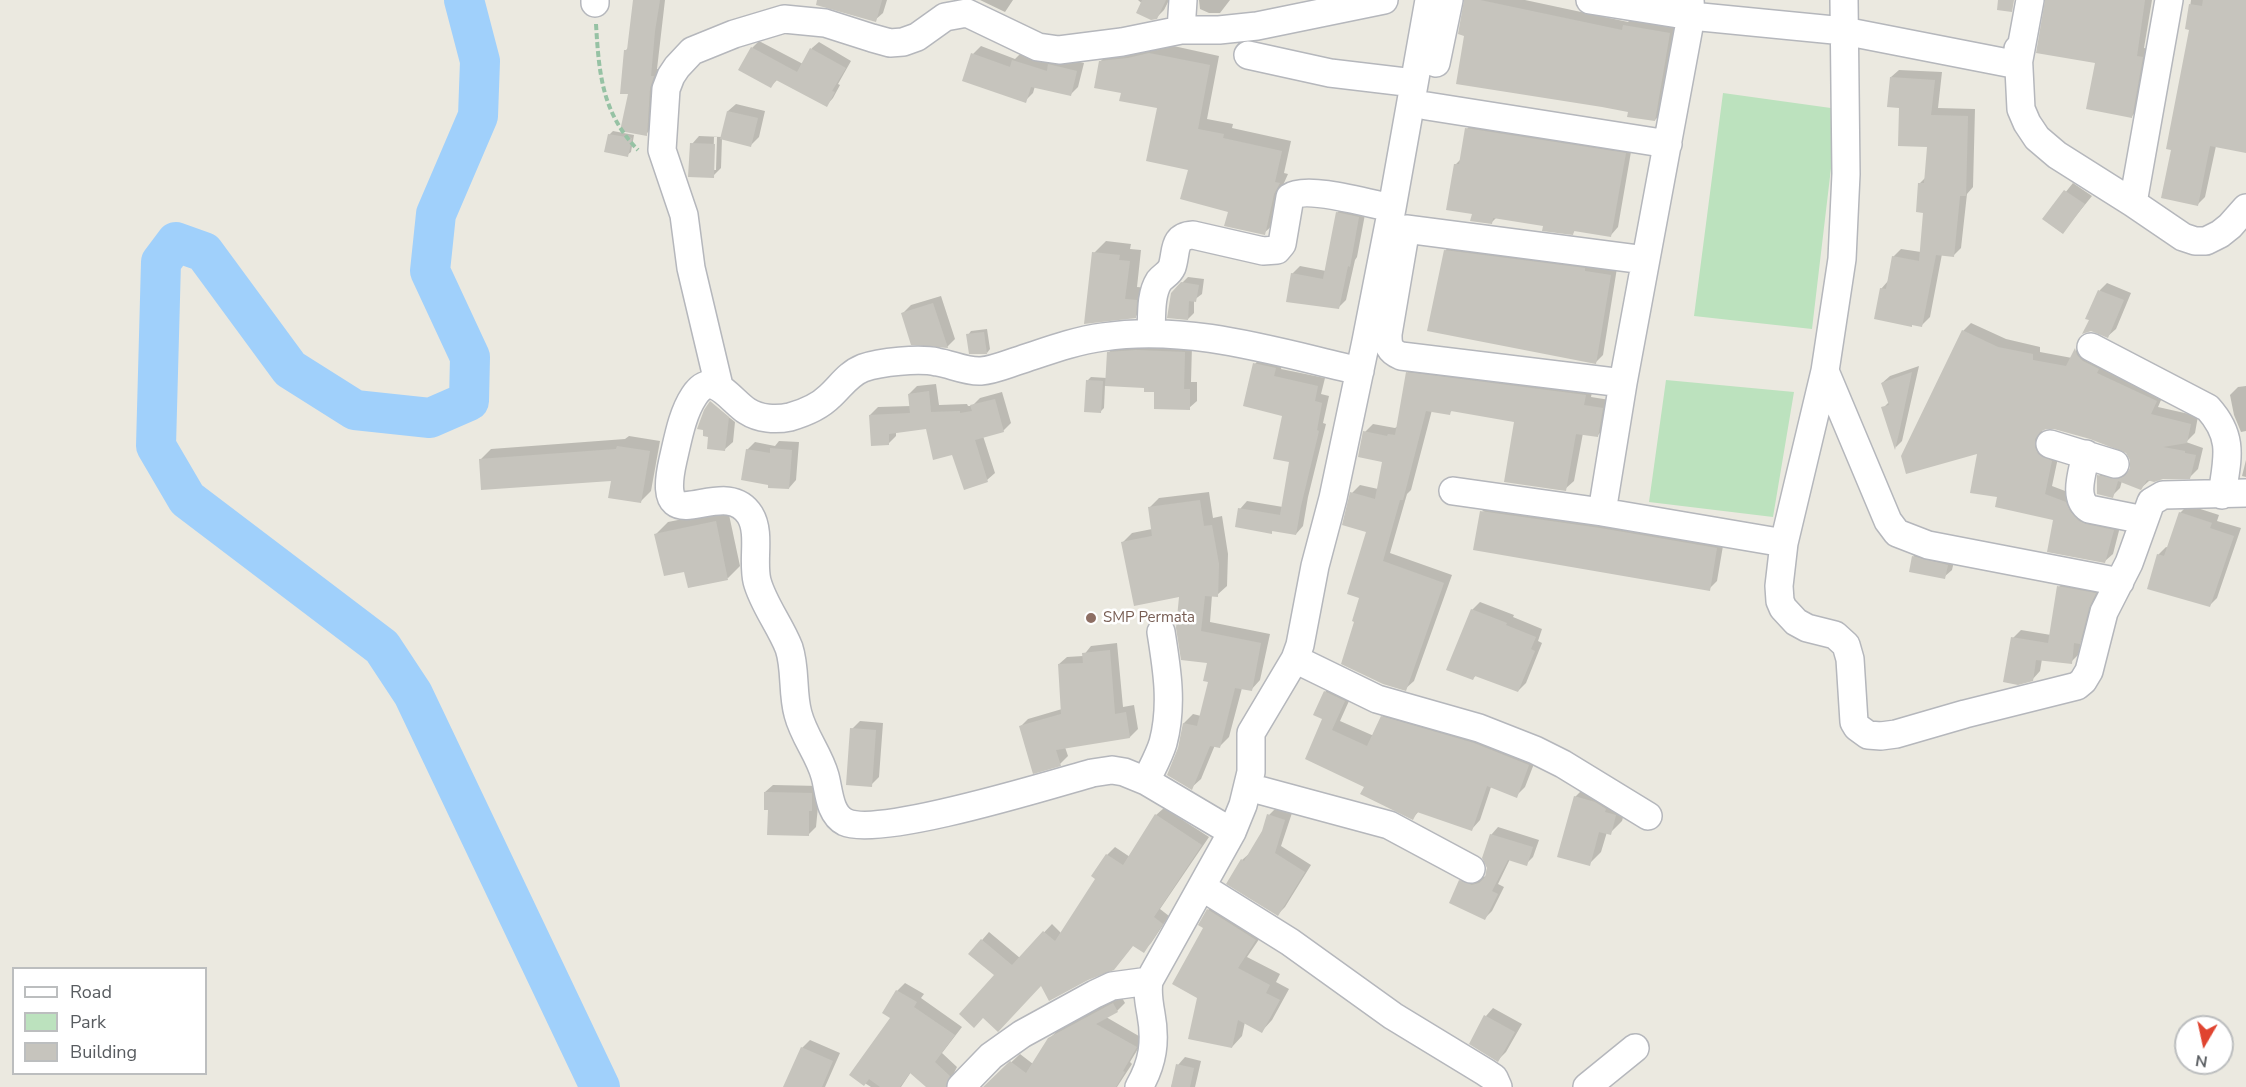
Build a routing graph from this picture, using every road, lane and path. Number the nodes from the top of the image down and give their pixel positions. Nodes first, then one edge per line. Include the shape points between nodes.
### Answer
1 (1183, 0) edge
2 (1384, 0) edge
3 (1429, 0) edge
4 (1449, 0) edge
5 (1590, 0) edge
6 (1844, 0) edge
7 (2018, 0) edge
8 (2030, 0) edge
9 (2169, 0) edge
10 (595, 1) edge
11 (1690, 8) edge
12 (829, 11) edge
13 (1181, 30) junction
14 (1844, 32) junction
15 (1248, 55) dead end
16 (2018, 66) junction
17 (1420, 95) junction
18 (1668, 144) junction
19 (640, 153) dead end
20 (2133, 203) junction
21 (2246, 208) edge
22 (1399, 219) junction
23 (1645, 260) junction
24 (1150, 333) junction
25 (2091, 347) dead end
26 (1360, 370) junction
27 (1825, 371) junction
28 (1623, 383) junction
29 (719, 386) junction
30 (2050, 444) dead end
31 (2086, 454) junction
32 (2115, 464) dead end
33 (1453, 491) dead end
34 (2234, 494) edge
35 (1602, 512) junction
36 (2144, 520) junction
37 (1784, 543) junction
38 (2120, 582) junction
39 (1161, 632) dead end
40 (1295, 659) junction
41 (1146, 781) junction
42 (1248, 788) junction
43 (1648, 816) dead end
44 (1232, 832) junction
45 (1471, 869) dead end
46 (1202, 887) junction
47 (1149, 981) junction
48 (1635, 1048) dead end
49 (961, 1087) edge
50 (1139, 1087) edge
51 (1498, 1087) edge
52 (1587, 1087) edge

1 - 13 street
2 - 13 street via 1257,26
3 - 17 street
4 - 17 street
5 - 11 street
6 - 14 street
7 - 16 street
8 - 16 street
9 - 20 street
10 - 19 path via 598,58 608,106 626,138
11 - 14 street
11 - 18 street
12 - 13 street via 872,38 890,43 916,37 945,17 968,13 1038,47 1059,50
12 - 29 street via 756,26 692,51 671,76 666,89 663,158 684,215 691,268
14 - 16 street
14 - 27 street via 1845,210 1842,259
15 - 17 street
16 - 20 street via 2021,109 2037,138 2056,155
17 - 18 street
17 - 22 street
18 - 23 street
20 - 21 street via 2195,241 2220,234
22 - 23 street
22 - 24 street via 1334,196 1300,193 1290,197 1282,244 1277,250 1184,237 1177,242 1171,269 1155,290
22 - 26 street
22 - 28 street via 1388,334 1392,352
23 - 28 street
24 - 26 street via 1233,342
24 - 29 street via 1085,339 978,371 930,360 875,365 851,374 820,404 781,419 750,413
25 - 34 street via 2208,408 2225,430
26 - 40 street
27 - 37 street
27 - 38 street via 1888,521 1898,533 1928,544
28 - 35 street
29 - 41 street via 702,386 694,395 668,492 677,504 727,500 750,514 757,581 790,651 797,712 823,770 837,816 844,822 869,825 914,819 1102,771 1124,772
30 - 31 street
31 - 32 street
31 - 36 street via 2080,493 2084,506
33 - 35 street
34 - 36 street via 2163,495 2151,502
35 - 37 street
36 - 38 street
37 - 38 street via 1779,586 1783,608 1802,626 1835,635 1846,645 1854,722 1874,736 1896,734 2078,686 2089,671 2100,622
39 - 41 street via 1168,716 1163,742
40 - 42 street via 1251,733
40 - 43 street via 1377,699 1479,728 1535,750
41 - 44 street
42 - 44 street
42 - 45 street via 1389,825
44 - 46 street
46 - 47 street
46 - 51 street via 1494,1078
47 - 49 street via 1124,983 1095,993 1022,1034 991,1056
47 - 50 street via 1154,1045
48 - 52 street

